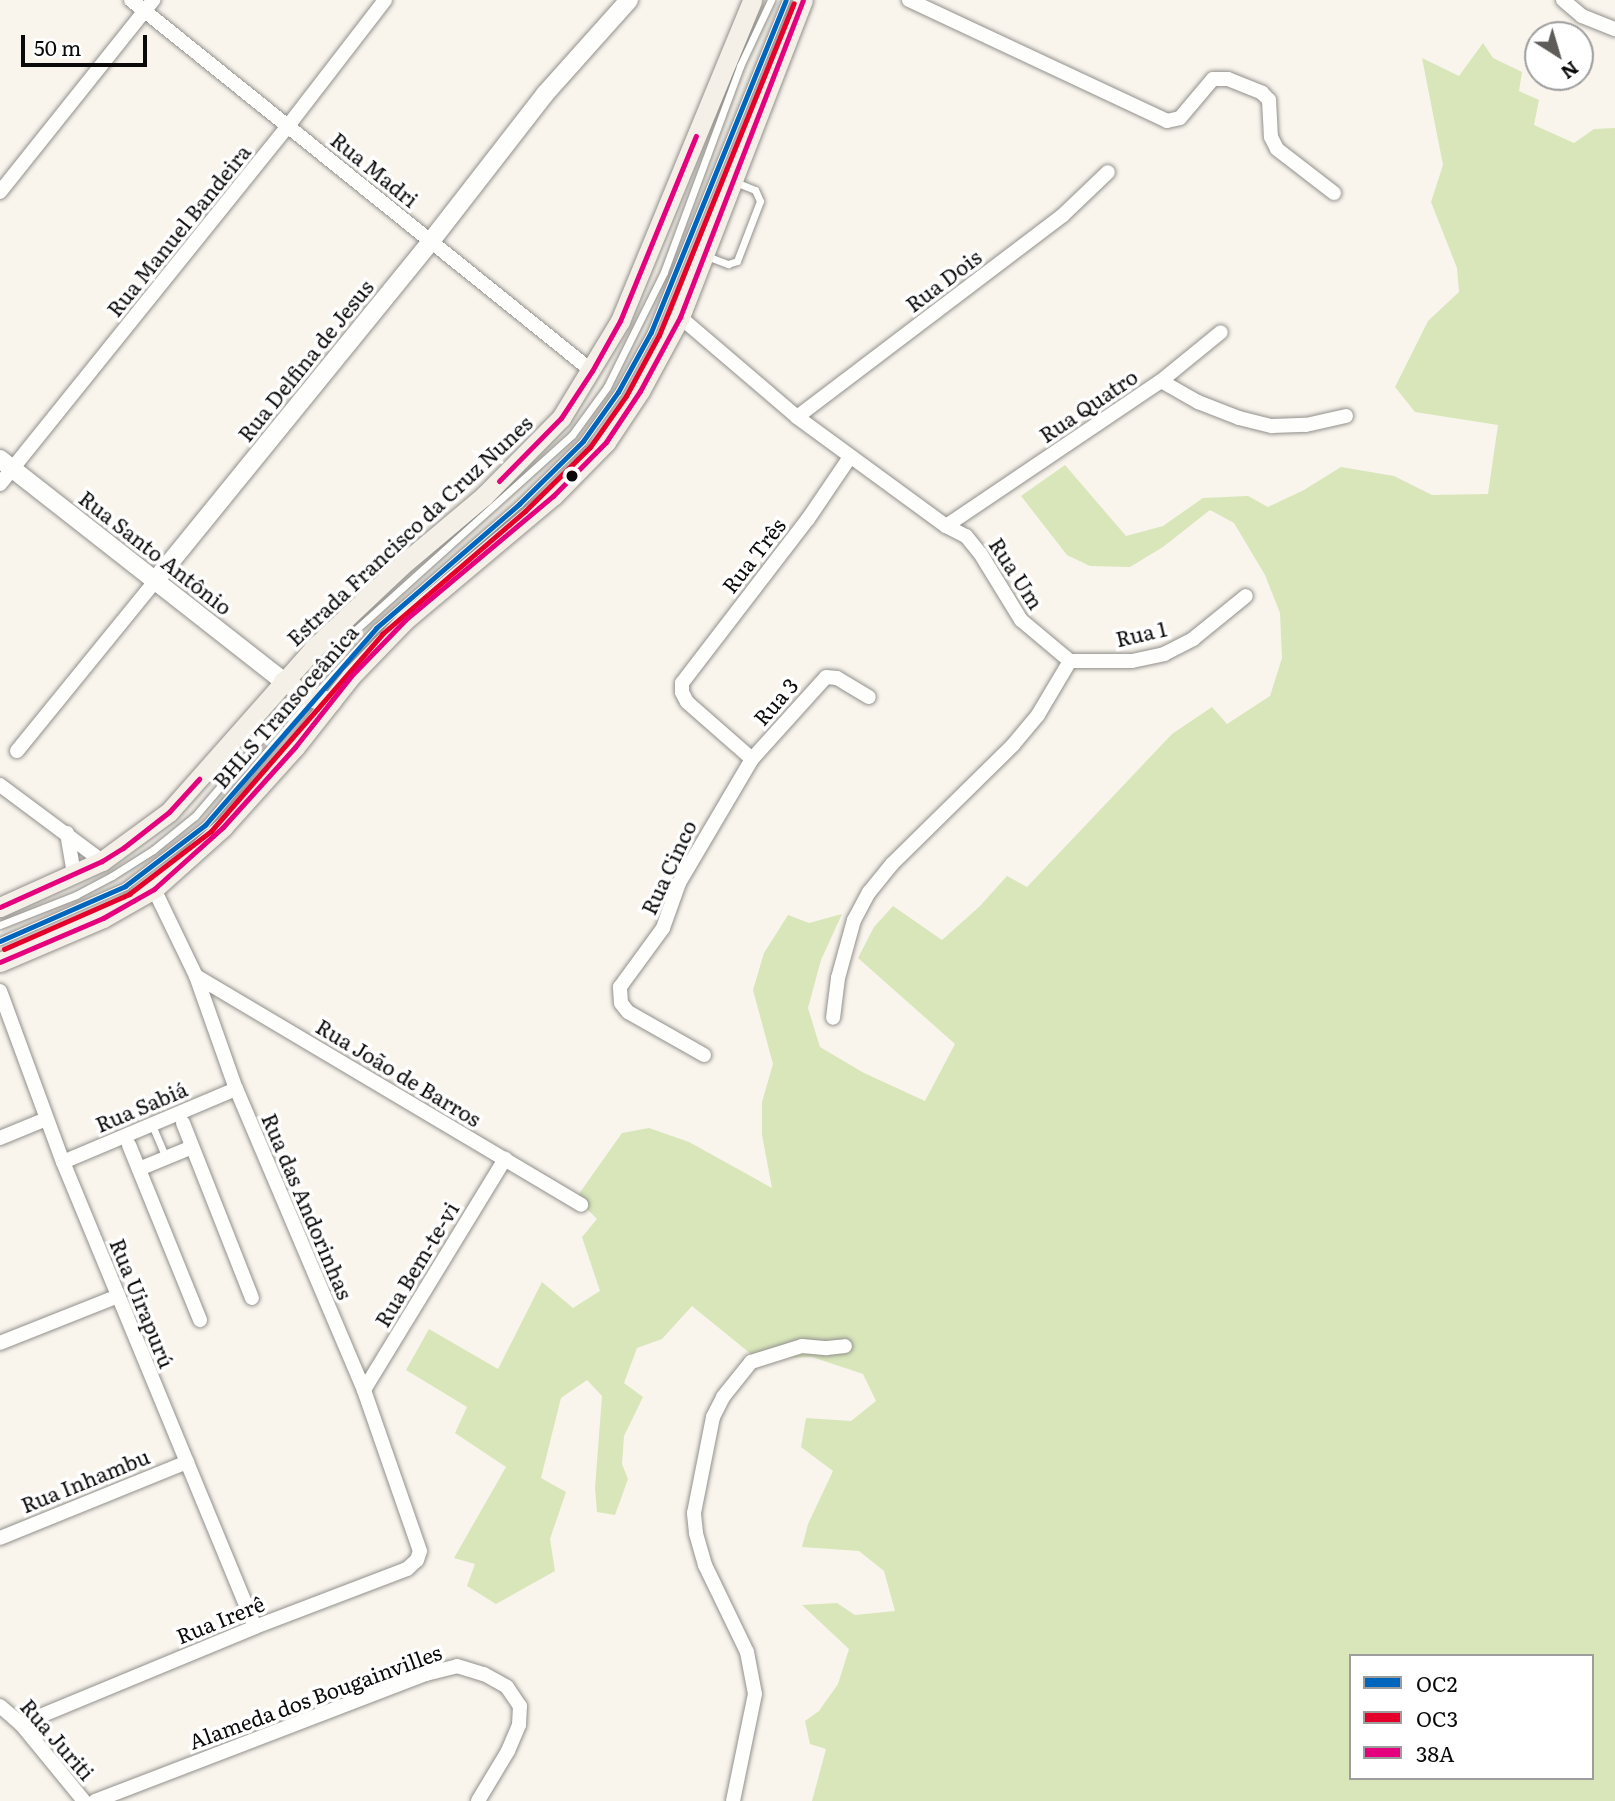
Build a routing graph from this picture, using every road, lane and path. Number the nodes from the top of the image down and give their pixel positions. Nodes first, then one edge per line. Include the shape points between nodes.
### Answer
1 (131, 0) edge
2 (385, 0) edge
3 (629, 0) edge
4 (752, 0) edge
5 (771, 0) edge
6 (786, 0) edge
7 (803, 0) edge
8 (909, 0) edge
9 (1563, 0) edge
10 (149, 5) edge
11 (1615, 29) edge
12 (288, 126) junction
13 (1108, 172) dead end
14 (732, 180) junction
15 (0, 191) edge
16 (1334, 193) dead end
17 (431, 241) junction
18 (703, 255) junction
19 (680, 317) junction
20 (1221, 332) dead end
21 (592, 372) junction
22 (1161, 381) junction
23 (1346, 416) dead end
24 (797, 417) junction
25 (850, 457) junction
26 (6, 464) edge
27 (0, 484) edge
28 (946, 526) junction
29 (155, 581) junction
30 (1246, 596) dead end
31 (1070, 661) junction
32 (298, 690) junction
33 (869, 697) dead end
34 (332, 701) junction
35 (17, 751) dead end
36 (752, 759) junction
37 (0, 785) edge
38 (67, 833) junction
39 (102, 861) junction
40 (74, 874) junction
41 (154, 889) junction
42 (0, 907) edge
43 (0, 925) edge
44 (0, 941) edge
45 (0, 962) edge
46 (196, 976) junction
47 (0, 991) edge
48 (833, 1018) dead end
49 (704, 1055) dead end
50 (236, 1089) junction
51 (46, 1119) junction
52 (183, 1123) dead end
53 (152, 1124) junction
54 (0, 1138) edge
55 (129, 1145) dead end
56 (192, 1147) junction
57 (166, 1158) junction
58 (505, 1159) junction
59 (63, 1163) junction
60 (139, 1170) junction
61 (581, 1205) dead end
62 (118, 1296) junction
63 (253, 1298) dead end
64 (200, 1320) dead end
65 (0, 1343) edge
66 (845, 1346) dead end
67 (364, 1390) junction
68 (187, 1462) junction
69 (0, 1538) edge
70 (419, 1542) joint
71 (255, 1627) junction
72 (0, 1706) edge
73 (21, 1724) junction
74 (84, 1801) edge
75 (95, 1801) edge
76 (478, 1801) edge
77 (733, 1801) edge

1 - 10 street, Rua Madri
2 - 12 street, Rua Manuel Bandeira
3 - 17 street, Rua Delfina de Jesus via 544,94
4 - 21 main road, Estrada Francisco da Cruz Nunes via 646,263
5 - 32 lane, BHLS Transoceânica via 740,66 664,272 607,387 572,435 351,634
6 - 32 lane, BHLS Transoceânica via 651,332 618,392 583,441 519,504
7 - 14 main road
8 - 16 street via 1167,121 1180,118 1213,79 1228,79 1262,93 1269,100 1271,137 1277,149
9 - 11 street via 1582,16
10 - 12 street, Rua Madri
10 - 15 street
12 - 17 street, Rua Madri
12 - 26 street, Rua Manuel Bandeira
13 - 24 street, Rua Dois via 1063,215
14 - 18 main road
14 - 18 lane via 759,195 746,237 733,264
17 - 21 street, Rua Madri
17 - 29 street, Rua Delfina de Jesus
18 - 19 main road
19 - 24 street, Rua Um
19 - 34 main road via 606,442 553,496 405,620
20 - 22 street
21 - 32 main road, Estrada Francisco da Cruz Nunes via 561,418 484,496 402,565
22 - 23 street, Rua Quatro via 1198,402 1272,426 1306,425
22 - 28 street, Rua Quatro
24 - 25 street, Rua Um
25 - 28 street, Rua Um
25 - 36 street, Rua Três via 808,519 685,677 682,692 687,702
26 - 27 street, Rua Manuel Bandeira
26 - 29 street, Rua Santo Antônio
28 - 31 street, Rua Um via 966,536 981,553 1021,620
29 - 32 street, Rua Santo Antônio
29 - 35 street, Rua Delfina de Jesus
30 - 31 street, Rua 1 via 1193,639 1164,654 1132,661
31 - 48 street via 1038,715 1013,745 869,892 854,920
32 - 34 main road
32 - 39 main road, Estrada Francisco da Cruz Nunes via 169,812
32 - 43 lane, BHLS Transoceânica via 195,816 153,850 76,895
32 - 44 lane, BHLS Transoceânica via 205,825 125,886
33 - 36 street, Rua 3 via 837,678 826,677
34 - 41 main road via 223,827
36 - 49 street, Rua Cinco via 679,883 663,928 625,978 619,995 628,1012
37 - 38 street
38 - 39 street
38 - 40 street
39 - 40 main road, Estrada Francisco da Cruz Nunes
40 - 42 main road, Estrada Francisco da Cruz Nunes
41 - 45 main road via 103,918
41 - 46 street, Rua das Andorinhas
46 - 50 street, Rua das Andorinhas
46 - 58 street, Rua João de Barros
47 - 51 street, Rua Uirapurú
50 - 53 street, Rua Sabiá
50 - 67 street, Rua das Andorinhas
51 - 54 street
51 - 59 street, Rua Uirapurú
52 - 56 street
53 - 57 lane
53 - 59 street, Rua Sabiá
55 - 60 street
56 - 57 street
56 - 63 street
57 - 60 street
58 - 61 street, Rua João de Barros
58 - 67 street, Rua Bem-te-vi
59 - 62 street, Rua Uirapurú
60 - 64 street
62 - 65 street
62 - 68 street, Rua Uirapurú
66 - 77 street via 802,1346 751,1362 713,1417 694,1513 696,1533 705,1564 747,1652 755,1694
67 - 70 street, Rua das Andorinhas
68 - 69 street, Rua Inhambu
68 - 71 street, Rua Uirapurú
70 - 71 street, Rua Irerê via 417,1560 407,1569
71 - 73 street, Rua Irerê
72 - 73 street, Rua Juriti
73 - 74 street, Rua Juriti
75 - 76 street, Alameda dos Bougainvilles via 426,1674 457,1667 484,1674 507,1687 520,1706 519,1725 508,1751

